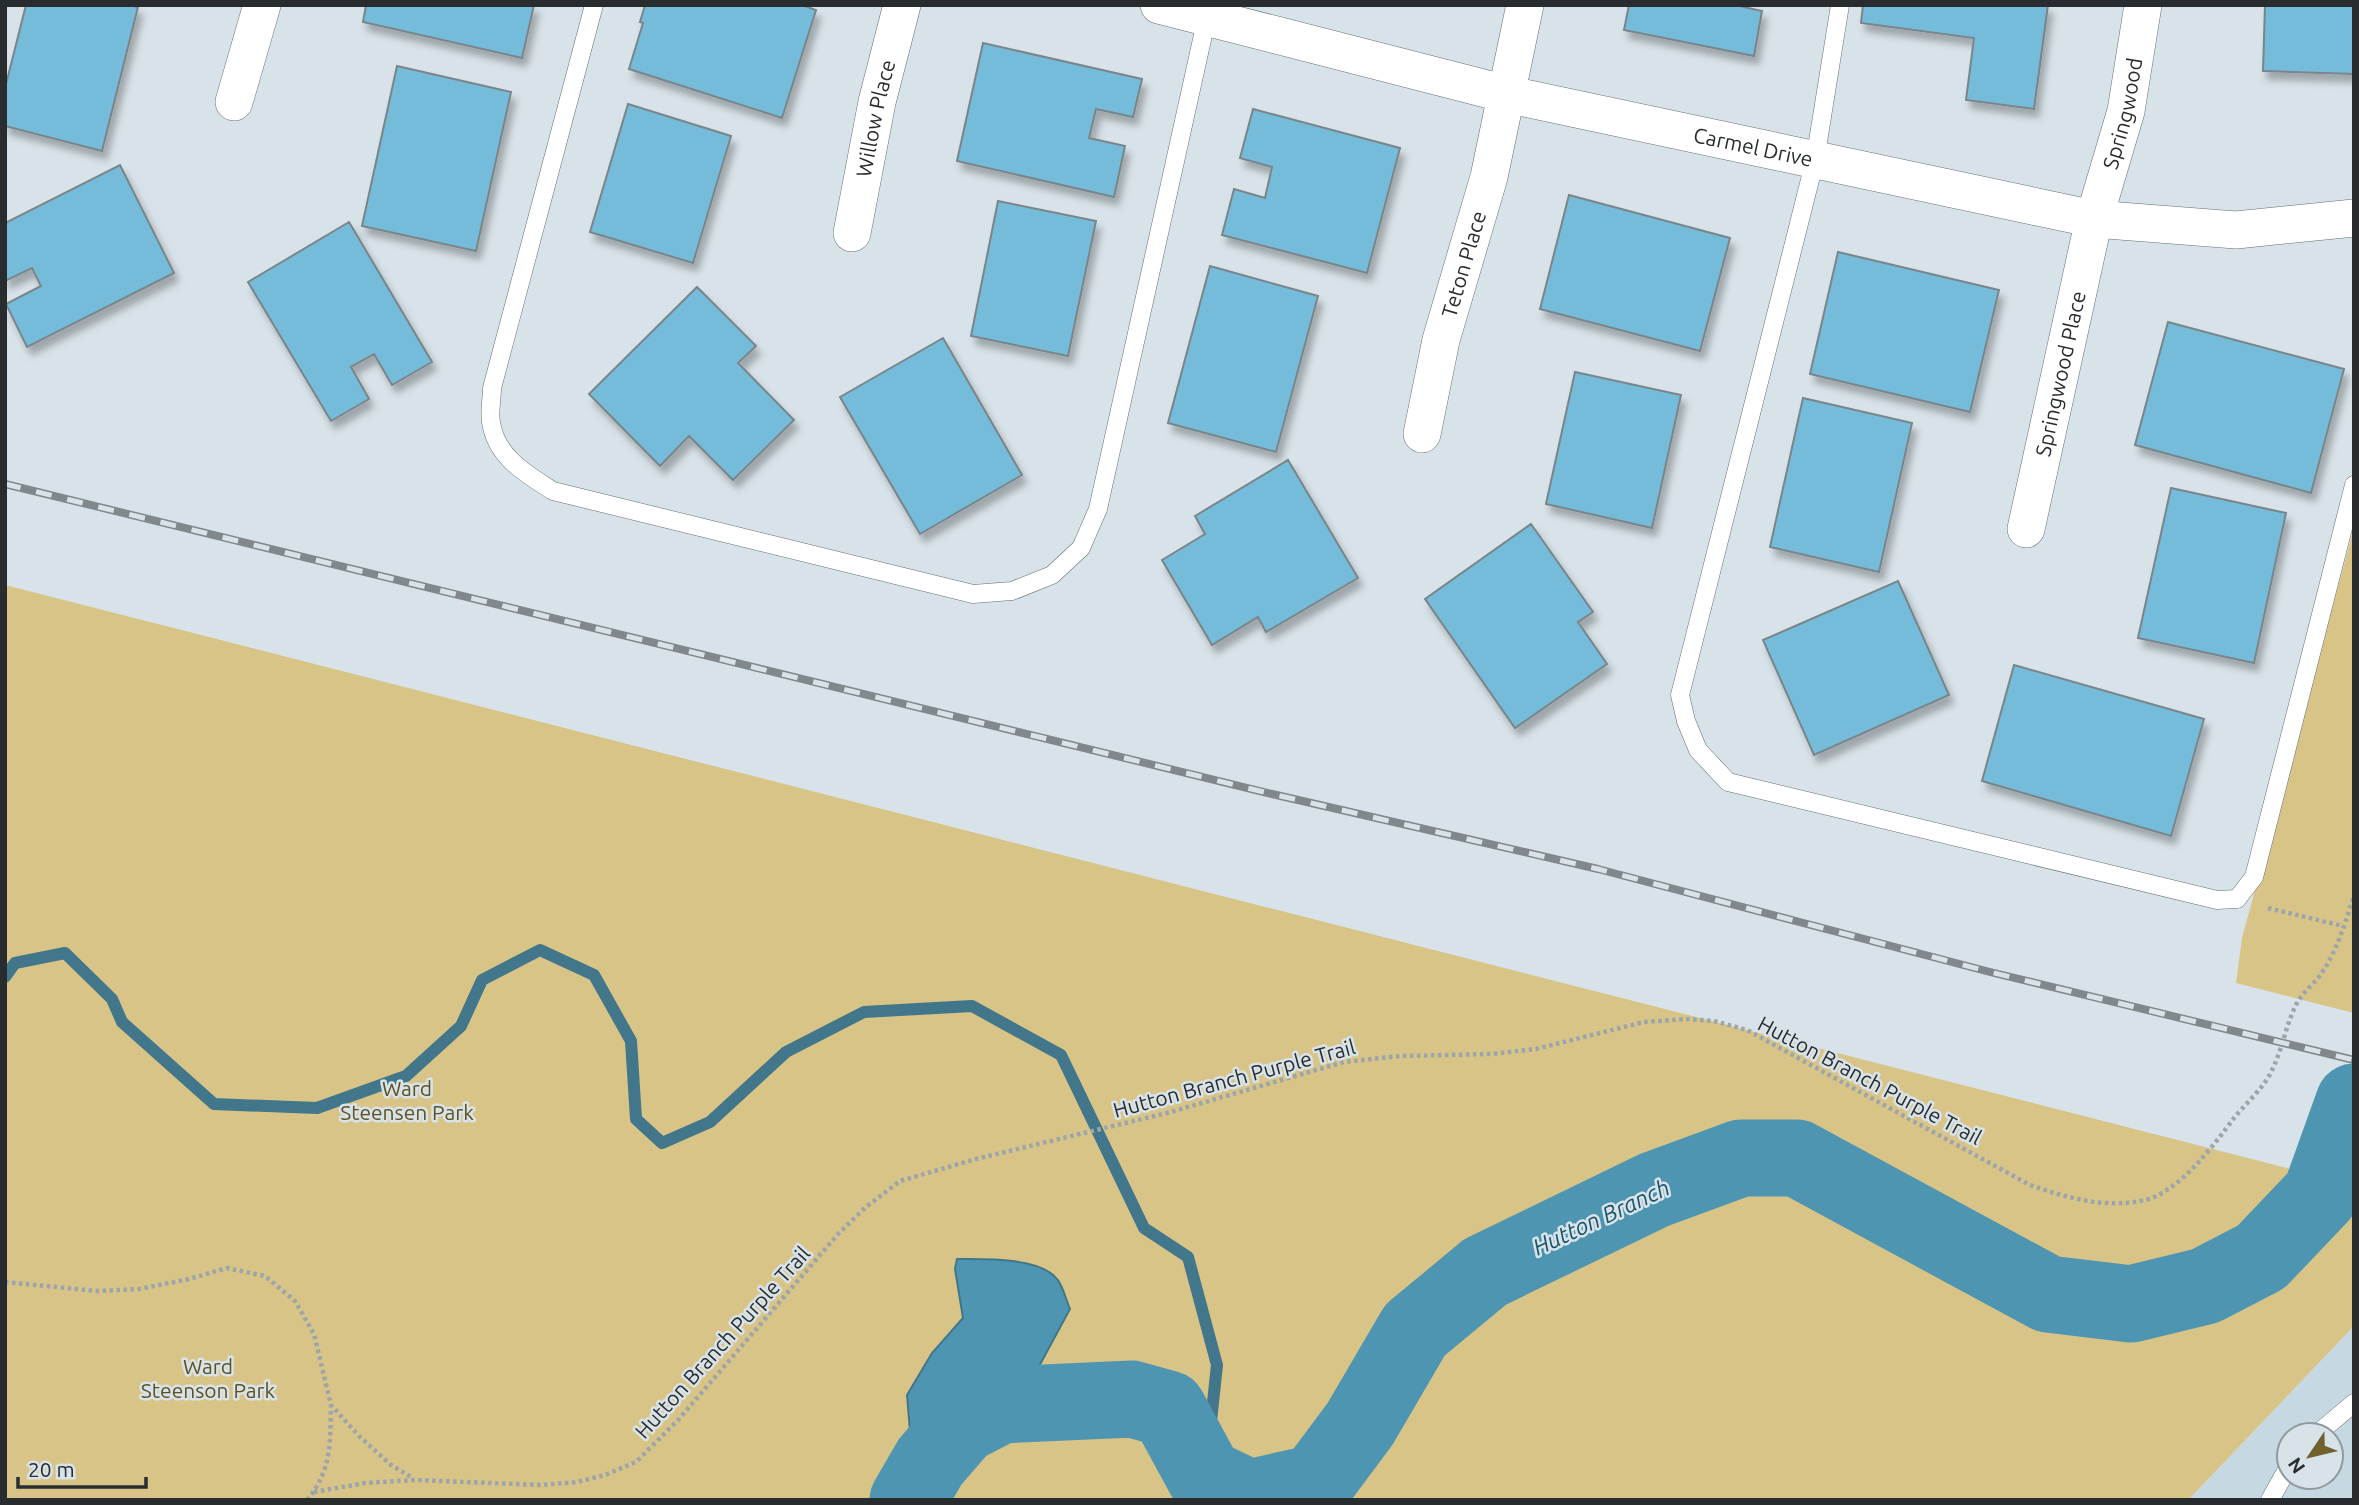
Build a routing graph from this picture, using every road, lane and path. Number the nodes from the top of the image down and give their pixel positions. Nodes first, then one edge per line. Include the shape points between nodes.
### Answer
1 (262, 5) edge
2 (594, 5) edge
3 (902, 5) edge
4 (1159, 5) edge
5 (1525, 5) edge
6 (1840, 5) edge
7 (2143, 5) edge
8 (1207, 18) junction
9 (1506, 94) junction
10 (234, 102) dead end
11 (1815, 160) junction
12 (2354, 218) edge
13 (2094, 219) junction
14 (852, 233) dead end
15 (1422, 434) dead end
16 (2354, 485) edge
17 (2026, 529) dead end
18 (2354, 896) edge
19 (2237, 899) junction
20 (2343, 926) junction
21 (5, 1282) edge
22 (2354, 1403) edge
23 (331, 1405) junction
24 (2333, 1421) edge
25 (415, 1480) junction
26 (314, 1492) junction
27 (307, 1500) edge

1 - 10 street
2 - 8 lane via 492,388 491,422 502,453 553,491 973,594 1012,591 1052,575 1081,548 1097,509
3 - 14 street, Willow Place via 877,102
4 - 8 street, Carmel Drive
5 - 9 street, Teton Place
6 - 11 lane
7 - 13 street, Springwood via 2126,111
8 - 9 street, Carmel Drive
9 - 11 street, Carmel Drive
9 - 15 street, Teton Place via 1489,177 1441,340
11 - 13 street, Carmel Drive
11 - 19 lane via 1681,695 1698,750 1728,782 2217,900
12 - 13 street, Carmel Drive via 2236,230
13 - 17 street, Springwood Place
16 - 19 lane via 2254,877
18 - 20 path, Hutton Branch Purple Trail
19 - 20 path
20 - 25 path, Hutton Branch Purple Trail via 2334,952 2299,999 2265,1082 2211,1149 2173,1186 2147,1199 2105,1203 2030,1185 1747,1030 1704,1020 1644,1021 1536,1049 1344,1062 900,1181 838,1234 679,1419 636,1462 577,1482 541,1485
21 - 23 path via 97,1291 139,1289 226,1268 265,1276 295,1301 314,1334
22 - 24 lane
23 - 25 path via 391,1465
23 - 26 path via 330,1457
25 - 26 path, Hutton Branch Purple Trail via 365,1482
26 - 27 path

